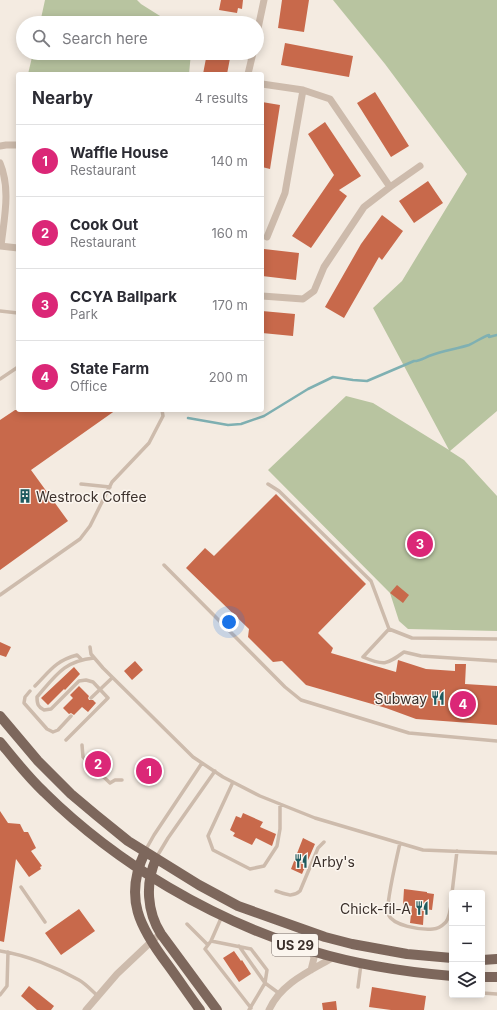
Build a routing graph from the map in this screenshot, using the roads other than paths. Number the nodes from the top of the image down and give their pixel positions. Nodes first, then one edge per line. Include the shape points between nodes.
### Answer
1 (264, 0) edge
2 (260, 16) edge
3 (251, 60) edge
4 (248, 72) edge
5 (264, 84) edge
6 (303, 90) junction
7 (16, 145) edge
8 (0, 146) edge
9 (0, 163) edge
10 (420, 166) dead end
11 (390, 187) junction
12 (268, 238) dead end
13 (1, 246) edge
14 (16, 248) edge
15 (264, 296) edge
16 (0, 311) edge
17 (16, 313) edge
18 (16, 368) edge
19 (0, 379) edge
20 (162, 412) edge
21 (81, 484) dead end
22 (268, 484) dead end
23 (110, 487) junction
24 (164, 565) dead end
25 (0, 595) edge
26 (389, 629) junction
27 (497, 639) edge
28 (90, 647) dead end
29 (94, 658) junction
30 (81, 659) junction
31 (497, 660) edge
32 (112, 678) junction
33 (35, 686) dead end
34 (100, 689) junction
35 (30, 691) dead end
36 (91, 698) dead end
37 (0, 716) edge
38 (71, 716) dead end
39 (66, 740) dead end
40 (497, 741) edge
41 (0, 742) edge
42 (82, 745) dead end
43 (202, 763) junction
44 (215, 771) junction
45 (122, 780) dead end
46 (233, 782) junction
47 (280, 804) junction
48 (324, 842) dead end
49 (400, 844) junction
50 (457, 851) junction
51 (145, 852) junction
52 (497, 852) edge
53 (156, 859) junction
54 (138, 868) junction
55 (151, 876) junction
56 (21, 887) dead end
57 (452, 890) edge
58 (276, 891) dead end
59 (449, 915) edge
60 (222, 916) junction
61 (45, 922) dead end
62 (187, 924) dead end
63 (161, 934) junction
64 (211, 941) junction
65 (151, 942) junction
66 (208, 945) junction
67 (239, 946) junction
68 (0, 951) edge
69 (312, 951) junction
70 (8, 952) junction
71 (334, 957) junction
72 (449, 958) edge
73 (497, 959) edge
74 (485, 960) edge
75 (361, 963) junction
76 (311, 970) junction
77 (449, 976) edge
78 (485, 977) edge
79 (497, 977) edge
80 (265, 983) junction
81 (358, 987) dead end
82 (485, 993) edge
83 (280, 994) junction
84 (497, 994) edge
85 (0, 995) edge
86 (98, 996) junction
87 (202, 1009) edge
88 (250, 1009) edge
89 (86, 1010) edge
90 (217, 1010) edge
91 (269, 1010) edge

1 - 2 street
3 - 4 street
5 - 6 street
6 - 11 street via 330,99
6 - 12 street via 285,193
7 - 8 street
9 - 13 street via 6,190
10 - 11 street
11 - 15 street via 364,207 324,268 314,290 303,299
13 - 14 street
16 - 17 lane
18 - 19 lane
20 - 23 lane via 163,416 148,443
21 - 23 lane
22 - 26 lane via 279,491 371,581
23 - 25 lane via 90,526 80,538
24 - 40 lane via 301,700 409,733
26 - 27 lane via 412,638
26 - 31 lane via 363,657 389,663 404,652 421,656
28 - 29 lane
29 - 30 lane
29 - 32 lane
30 - 33 lane via 76,655 65,658
30 - 34 lane via 62,669 37,697 39,708 51,708 79,681 93,682
32 - 34 lane
32 - 43 lane
34 - 36 lane
34 - 39 lane via 108,698
35 - 38 lane via 25,696 24,703 47,729 53,732 58,730
37 - 51 main road, US 29 via 38,761 71,794
41 - 54 main road, US 29 via 43,792 98,840
42 - 45 lane via 83,758 110,783
43 - 44 lane
43 - 51 lane
44 - 46 lane
44 - 53 lane
46 - 47 lane
46 - 47 lane via 208,836 213,850 250,869 264,866 277,846
47 - 49 lane via 315,818
48 - 58 lane via 318,848 300,891 290,896
49 - 50 lane via 423,850
49 - 59 lane via 387,909 392,920 398,924 432,929 440,927
50 - 52 lane
50 - 57 lane
51 - 53 main road, US 29
51 - 54 main road
53 - 55 main road
53 - 72 main road, US 29 via 199,886 238,906 301,929 352,944 407,954
54 - 55 main road, US 29
54 - 65 main road via 135,882 136,900 142,924
55 - 60 main road, US 29
55 - 63 main road via 150,904
56 - 61 lane
60 - 64 lane
60 - 69 main road, US 29
62 - 66 lane
63 - 65 street
63 - 90 main road
64 - 66 lane
64 - 67 lane
65 - 86 street
65 - 87 main road
66 - 88 lane via 205,949
67 - 80 lane
67 - 80 lane via 251,949 267,970
68 - 70 lane
69 - 71 main road, US 29
69 - 76 street via 314,958
70 - 85 lane via 7,986
70 - 86 lane via 35,960 80,980
71 - 75 main road, US 29
71 - 76 street
73 - 74 main road
75 - 77 main road, US 29 via 395,970
75 - 81 lane
76 - 83 street
78 - 79 main road
80 - 83 lane
80 - 88 lane
82 - 84 lane
83 - 91 street
86 - 89 street

